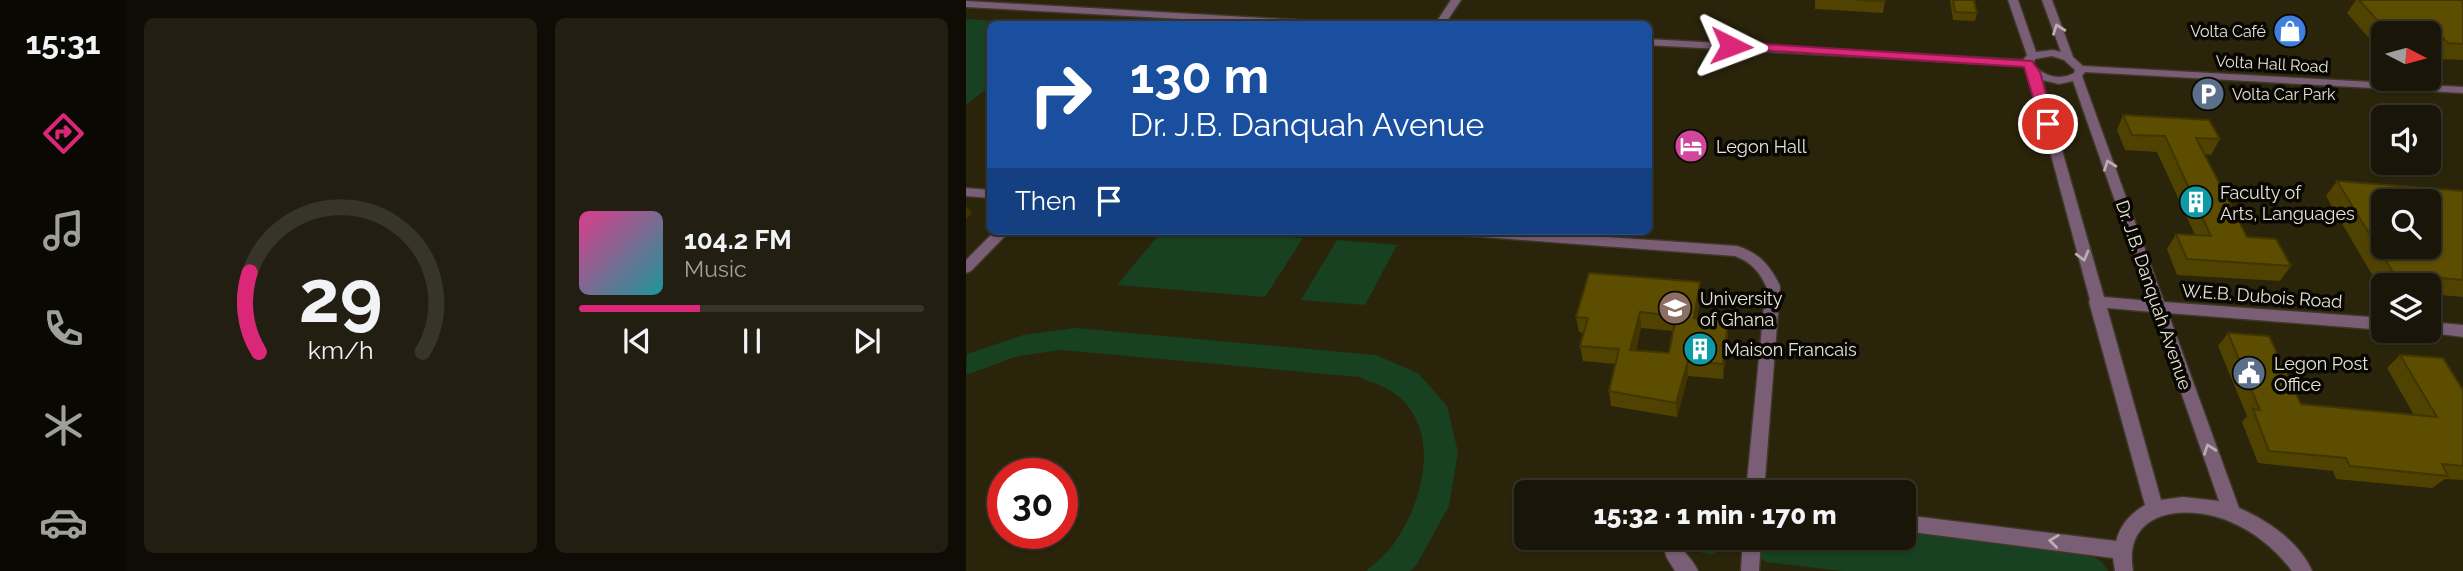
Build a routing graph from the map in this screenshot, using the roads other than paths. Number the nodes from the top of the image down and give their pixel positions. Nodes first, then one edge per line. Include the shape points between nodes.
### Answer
1 (1457, 0) edge
2 (2013, 0) edge
3 (2048, 0) edge
4 (966, 4) edge
5 (1264, 21) edge
6 (1442, 21) edge
7 (1652, 42) edge
8 (2068, 58) junction
9 (2031, 64) junction
10 (2078, 73) junction
11 (2463, 90) edge
12 (966, 192) edge
13 (987, 194) edge
14 (999, 235) edge
15 (1513, 235) edge
16 (966, 268) edge
17 (2096, 302) junction
18 (2158, 307) junction
19 (2371, 323) edge
20 (2441, 329) edge
21 (2463, 331) edge
22 (1756, 480) edge
23 (2155, 508) junction
24 (2232, 513) junction
25 (1916, 524) edge
26 (1672, 550) edge
27 (1751, 550) edge
28 (2122, 550) junction
29 (1689, 571) edge
30 (1750, 571) edge
31 (2124, 571) edge
32 (2303, 571) edge

1 - 6 street
2 - 9 street
8 -> 3 street
4 - 5 street
7 - 9 street
8 - 9 street via 2045,53
8 - 10 street
9 - 10 street, Volta Hall Road via 2056,80
9 -> 17 street
10 - 11 street, Volta Hall Road
18 -> 10 street, Dr. J.B. Danquah Avenue
12 - 13 street
14 - 16 street
15 - 22 street via 1737,251 1753,256 1765,268 1773,286
17 - 18 street, W.E.B. Dubois Road
17 - 23 street
18 - 19 street, W.E.B. Dubois Road
24 -> 18 street, Dr. J.B. Danquah Avenue
20 - 21 street
23 - 24 street via 2191,503
23 - 28 street via 2133,524
24 - 32 street via 2274,539
28 -> 25 street
26 - 29 street
27 - 30 street
28 - 31 street

